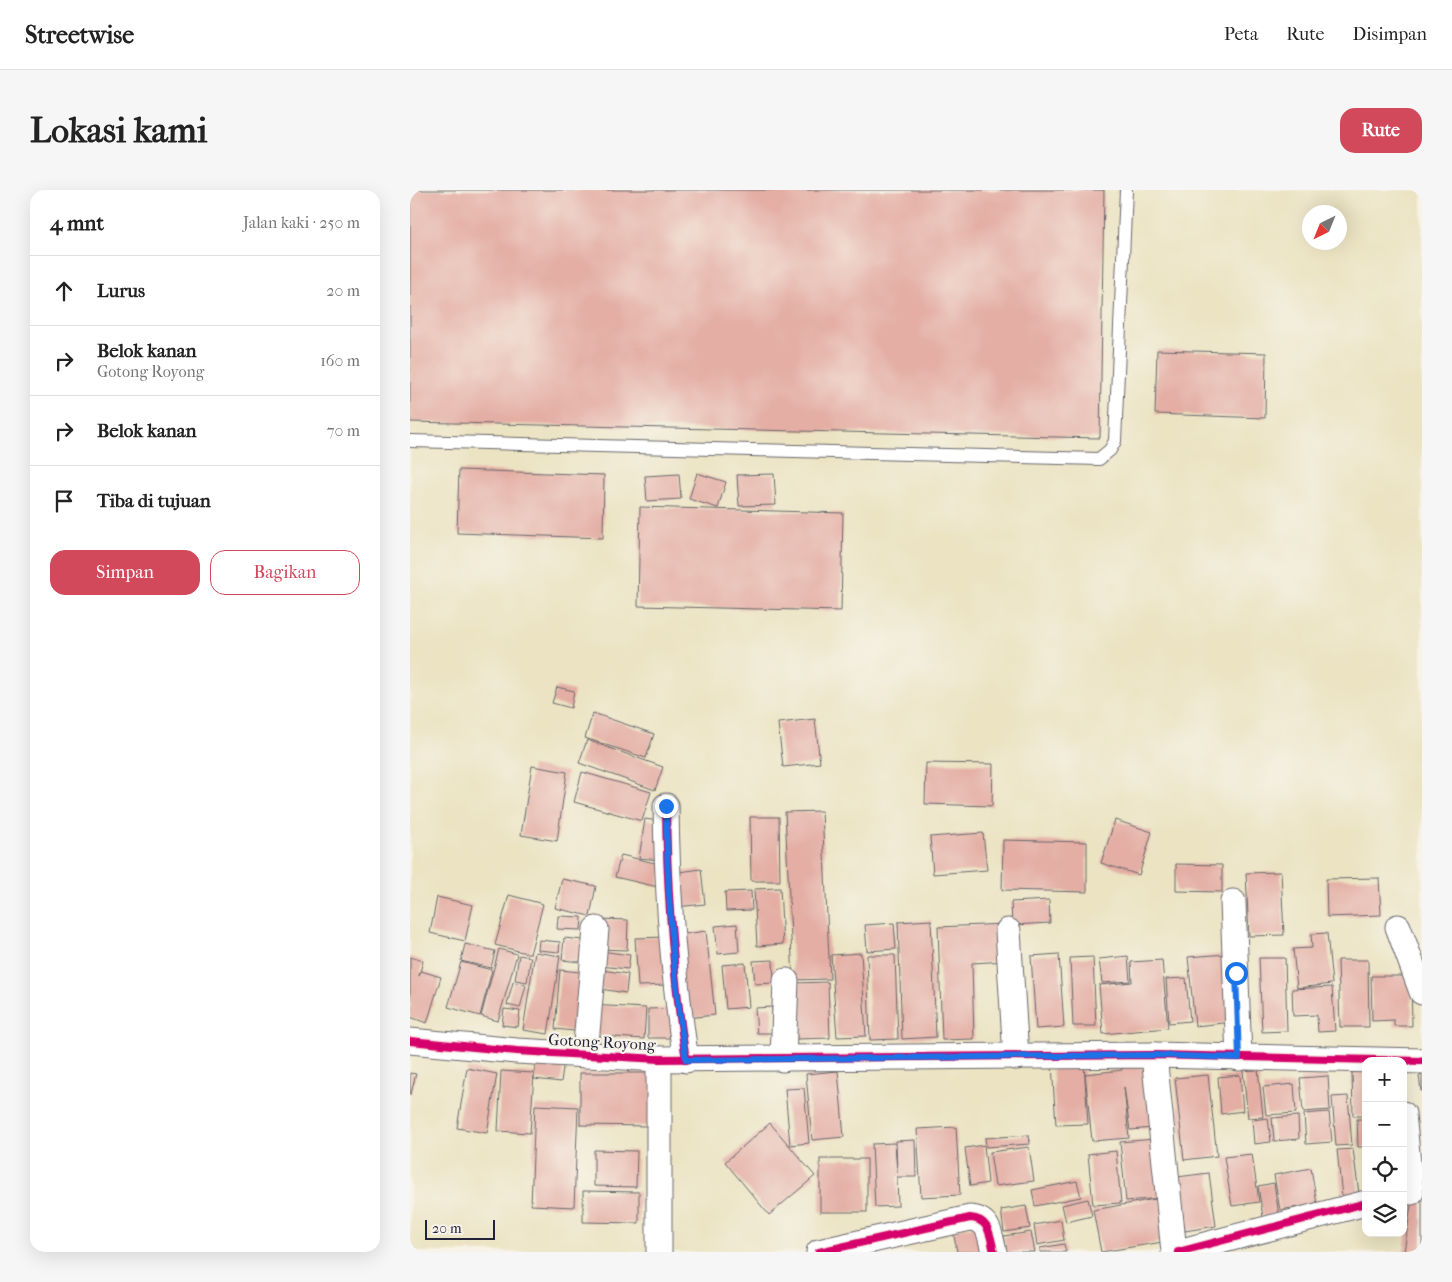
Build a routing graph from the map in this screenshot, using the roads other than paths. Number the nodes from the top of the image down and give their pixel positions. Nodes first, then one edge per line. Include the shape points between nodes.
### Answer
1 (1126, 190) edge
2 (410, 442) edge
3 (666, 806) dead end
4 (1233, 902) dead end
5 (1398, 927) dead end
6 (596, 929) dead end
7 (1008, 931) dead end
8 (786, 981) dead end
9 (1422, 992) edge
10 (410, 1041) edge
11 (585, 1055) junction
12 (1154, 1055) junction
13 (1016, 1057) junction
14 (1239, 1058) junction
15 (659, 1059) junction
16 (783, 1059) junction
17 (686, 1060) junction
18 (1362, 1060) edge
19 (1407, 1061) edge
20 (1422, 1061) edge
21 (1407, 1147) edge
22 (1412, 1193) edge
23 (1362, 1205) edge
24 (660, 1252) edge
25 (818, 1252) edge
26 (994, 1252) edge
27 (1174, 1252) edge
28 (1178, 1252) edge

1 - 2 lane via 1115,441 1099,459
3 - 17 street via 666,862 674,968
4 - 14 street
5 - 9 street
6 - 11 street
7 - 13 street
8 - 16 street
10 - 11 street, Gotong Royong
11 - 15 street, Gotong Royong
12 - 13 street, Gotong Royong
12 - 14 street, Gotong Royong
12 - 27 street
13 - 16 street, Gotong Royong
14 - 18 street, Gotong Royong
15 - 17 street, Gotong Royong
15 - 24 street
16 - 17 street, Gotong Royong
19 - 20 street, Gotong Royong
21 - 22 street
23 - 28 street
25 - 26 street via 970,1218 980,1219 986,1224

